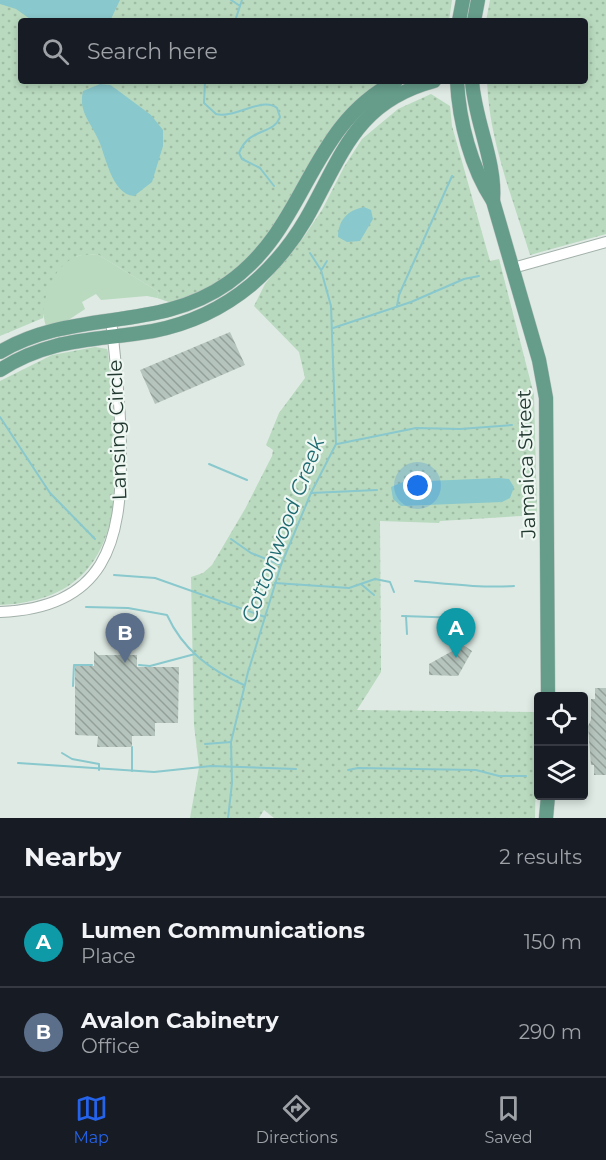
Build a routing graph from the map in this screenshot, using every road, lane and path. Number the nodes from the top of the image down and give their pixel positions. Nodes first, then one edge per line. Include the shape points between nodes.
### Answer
1 (463, 0) edge
2 (478, 0) edge
3 (460, 18) edge
4 (475, 18) edge
5 (391, 84) edge
6 (427, 84) edge
7 (457, 84) edge
8 (472, 84) edge
9 (493, 201) junction
10 (606, 242) edge
11 (513, 268) junction
12 (111, 320) junction
13 (112, 335) junction
14 (0, 352) edge
15 (0, 370) edge
16 (0, 612) edge
17 (548, 692) edge
18 (548, 800) edge
19 (546, 818) edge

1 - 3 main road
2 - 4 main road
5 - 12 main road via 367,99 339,126 286,222 245,269 214,292 184,307
6 - 13 main road via 393,98 359,127 338,156 295,236 241,292 185,323 150,332
7 - 9 main road, Jamaica Street via 464,126 480,182
8 - 9 main road, Jamaica Street via 478,123 495,180
9 - 11 main road, Jamaica Street
10 - 11 street
11 - 17 main road, Jamaica Street via 539,360 547,405
12 - 13 street, Lansing Circle
12 - 14 main road via 45,332
13 - 15 main road via 53,345
13 - 16 street, Lansing Circle via 122,458 112,544 92,576 68,596 39,608
18 - 19 main road

